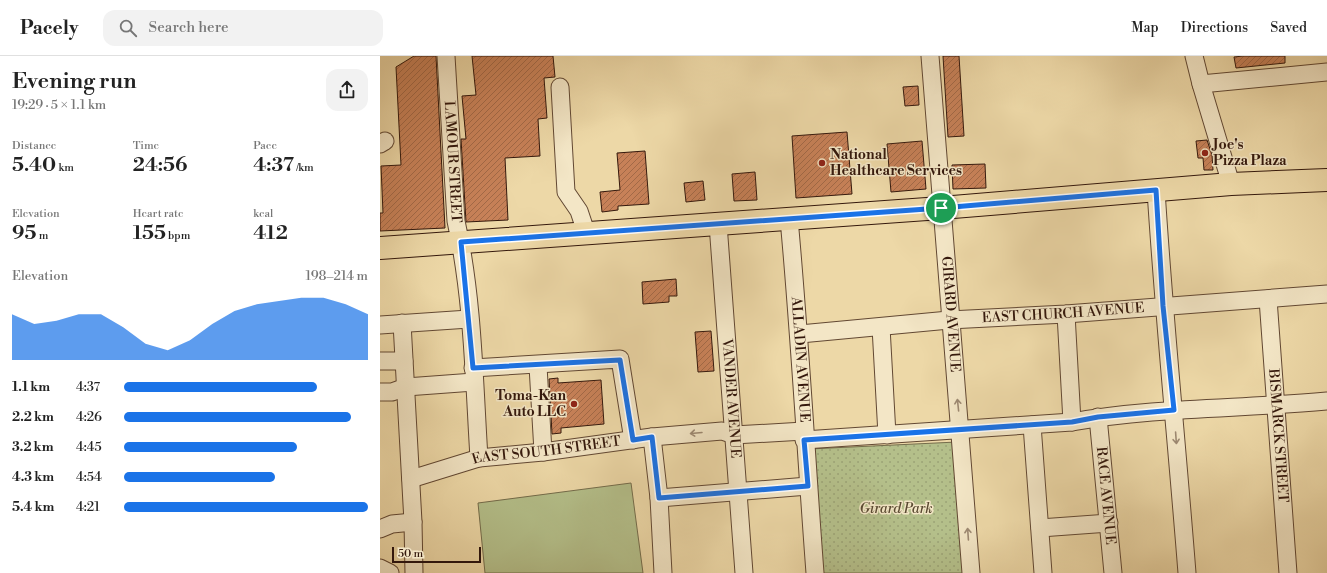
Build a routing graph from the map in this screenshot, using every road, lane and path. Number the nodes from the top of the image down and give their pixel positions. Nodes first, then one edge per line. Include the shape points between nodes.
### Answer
1 (446, 56) edge
2 (930, 56) edge
3 (1194, 56) edge
4 (1327, 72) edge
5 (1201, 84) junction
6 (560, 87) dead end
7 (1327, 180) edge
8 (1231, 184) junction
9 (1156, 190) junction
10 (941, 208) junction
11 (789, 218) junction
12 (718, 224) junction
13 (586, 232) junction
14 (461, 242) junction
15 (380, 248) edge
16 (1327, 294) edge
17 (1268, 299) junction
18 (1163, 306) junction
19 (1066, 314) junction
20 (469, 318) junction
21 (949, 320) junction
22 (402, 323) junction
23 (380, 325) edge
24 (881, 327) junction
25 (800, 334) junction
26 (380, 361) edge
27 (404, 361) junction
28 (538, 366) junction
29 (473, 375) junction
30 (406, 387) junction
31 (380, 392) edge
32 (1327, 401) edge
33 (1276, 406) junction
34 (1174, 410) junction
35 (1098, 417) junction
36 (1072, 422) junction
37 (1032, 425) junction
38 (960, 430) junction
39 (734, 435) junction
40 (804, 435) junction
41 (887, 436) junction
42 (652, 437) junction
43 (633, 440) junction
44 (543, 452) junction
45 (479, 458) junction
46 (411, 479) junction
47 (808, 486) junction
48 (739, 491) junction
49 (659, 498) junction
50 (413, 522) junction
51 (1109, 523) junction
52 (1040, 528) junction
53 (380, 529) edge
54 (380, 568) edge
55 (390, 573) edge
56 (414, 573) edge
57 (663, 573) edge
58 (744, 573) edge
59 (815, 573) edge
60 (971, 573) edge
61 (1043, 573) edge
62 (1113, 573) edge
63 (1187, 573) edge
64 (1288, 573) edge

1 - 14 street, LAMOUR STREET via 456,221
2 - 10 street, GIRARD AVENUE
3 - 5 street
4 - 5 street
5 - 8 street
6 - 13 street via 566,192 579,211
7 - 8 main road
8 - 9 main road
9 - 10 main road
9 - 18 street
10 - 11 main road
10 - 21 street, GIRARD AVENUE
11 - 12 main road
11 - 25 street, ALLADIN AVENUE
12 - 13 main road
12 - 39 street, VANDER AVENUE
13 - 14 main road
14 - 15 main road
14 - 20 street, LAMOUR STREET
16 - 17 street, EAST CHURCH AVENUE
17 - 18 street, EAST CHURCH AVENUE
17 - 33 street, BISMARCK STREET
18 - 19 street, EAST CHURCH AVENUE
18 - 34 street
19 - 21 street, EAST CHURCH AVENUE
19 - 36 street
20 - 22 street
20 - 29 street, LAMOUR STREET
21 - 24 street, EAST CHURCH AVENUE
38 -> 21 street, GIRARD AVENUE
22 - 23 street
22 - 27 street
24 - 25 street, EAST CHURCH AVENUE
24 - 41 street
25 - 40 street, ALLADIN AVENUE
26 - 27 street
27 - 30 street
28 - 29 street
28 - 43 street via 620,360
28 - 44 street
29 - 30 street
29 - 45 street, LAMOUR STREET
30 - 31 street via 392,392
30 - 46 street
32 - 33 street, EAST SOUTH STREET
33 - 34 street, EAST SOUTH STREET
33 - 64 street, BISMARCK STREET
34 - 35 street, EAST SOUTH STREET
34 -> 63 street
35 - 36 street, EAST SOUTH STREET
35 - 51 street, RACE AVENUE
36 - 37 street, EAST SOUTH STREET
37 - 38 street, EAST SOUTH STREET
37 - 52 street
38 - 41 street, EAST SOUTH STREET
60 -> 38 street, GIRARD AVENUE
39 - 40 street, EAST SOUTH STREET
39 -> 42 street, EAST SOUTH STREET via 722,431
39 - 48 street, VANDER AVENUE
40 - 41 street, EAST SOUTH STREET
40 - 47 street, ALLADIN AVENUE
42 - 43 street, EAST SOUTH STREET
42 - 49 street
43 - 44 street, EAST SOUTH STREET
44 - 45 street, EAST SOUTH STREET
45 - 46 street, EAST SOUTH STREET
46 - 50 street
47 - 48 street
47 - 59 street, ALLADIN AVENUE
48 - 49 street
48 - 58 street, VANDER AVENUE
49 - 57 street
50 - 53 street via 392,524
50 - 56 street
51 - 52 street
51 - 62 street, RACE AVENUE
52 - 61 street
54 - 55 street

